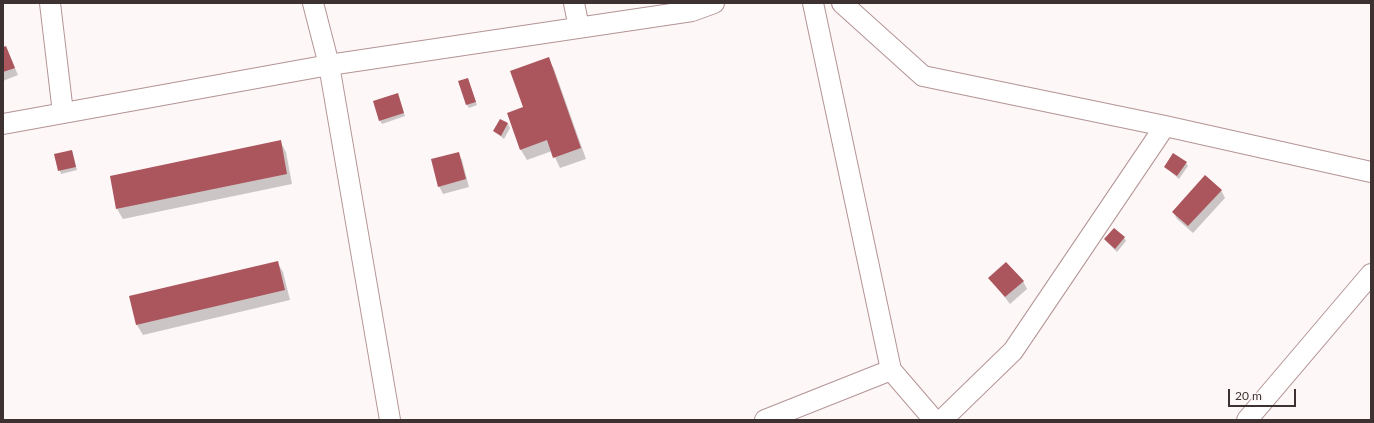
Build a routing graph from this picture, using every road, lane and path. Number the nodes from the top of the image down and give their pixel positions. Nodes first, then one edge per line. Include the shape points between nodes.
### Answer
1 (50, 3) edge
2 (313, 3) edge
3 (574, 3) edge
4 (714, 3) edge
5 (813, 3) edge
6 (842, 3) edge
7 (579, 28) junction
8 (329, 65) junction
9 (64, 113) junction
10 (3, 124) edge
11 (1165, 126) junction
12 (1371, 172) edge
13 (1371, 274) edge
14 (891, 370) junction
15 (390, 420) edge
16 (765, 420) edge
17 (934, 420) edge
18 (942, 420) edge
19 (1247, 420) edge

1 - 9 street
2 - 8 street
3 - 7 street
4 - 7 street via 692,11
5 - 14 street
6 - 11 street via 923,76
7 - 8 street
8 - 9 street
8 - 15 street
9 - 10 street
11 - 12 street
11 - 18 street via 1013,351
13 - 19 street
14 - 16 street
14 - 17 street

